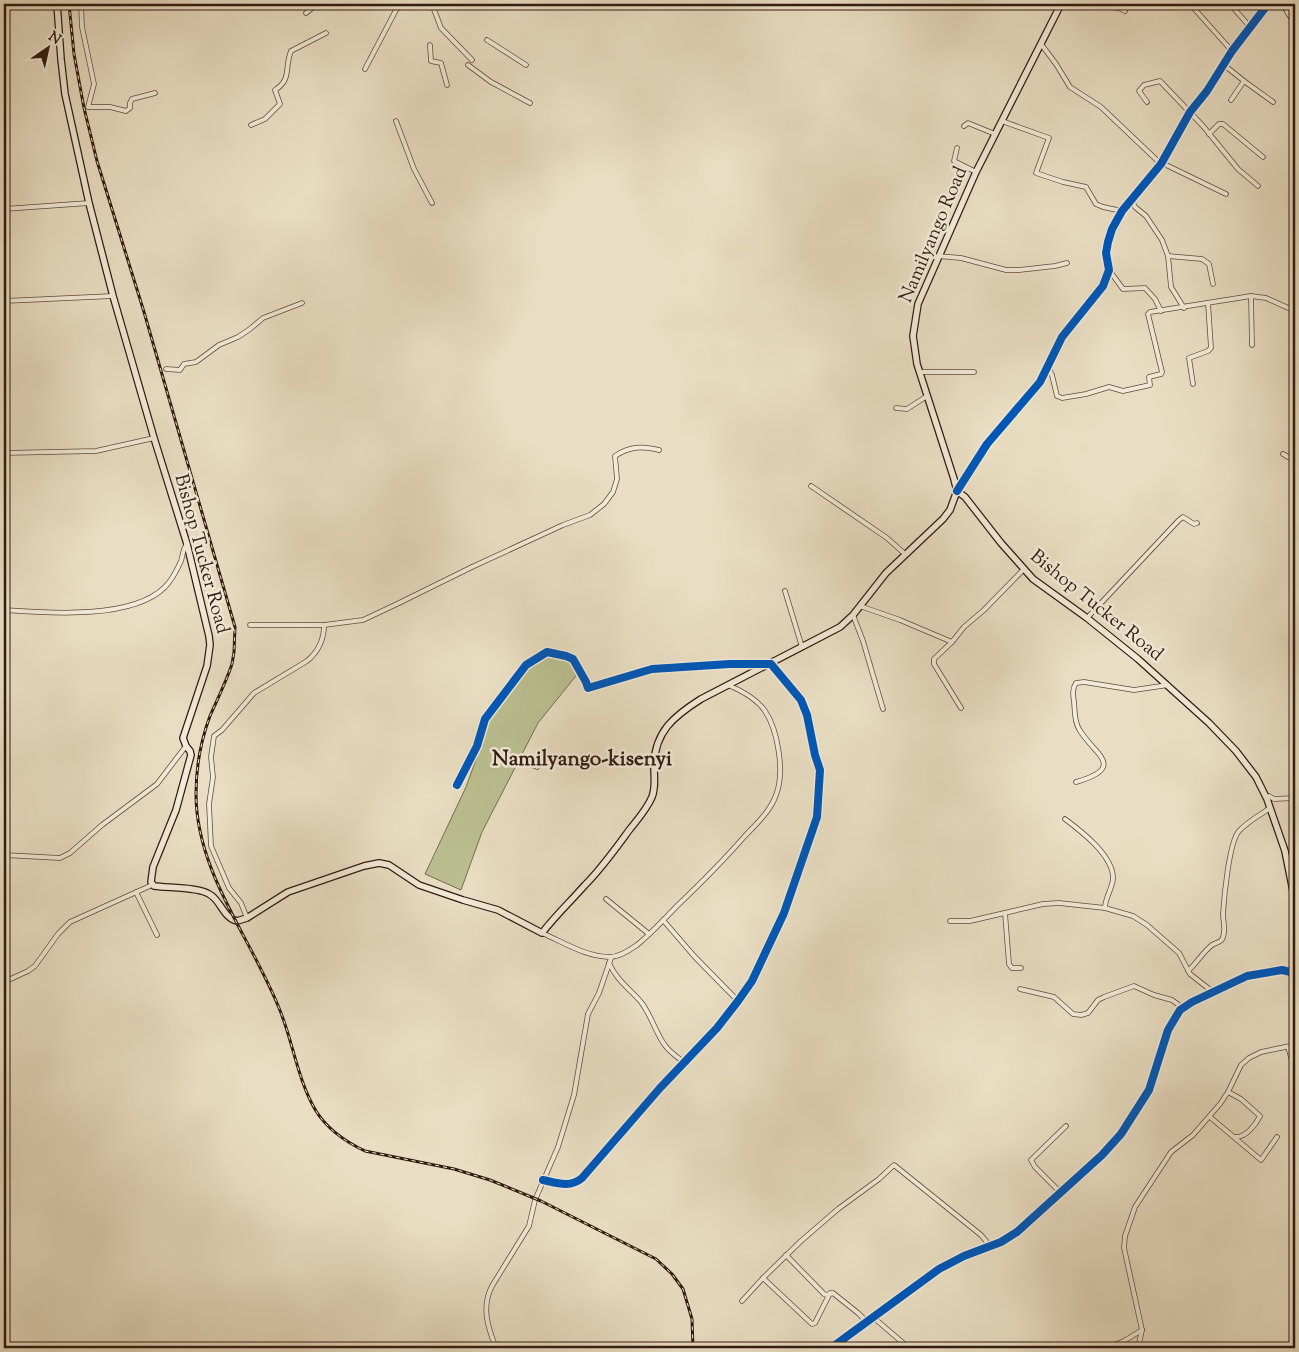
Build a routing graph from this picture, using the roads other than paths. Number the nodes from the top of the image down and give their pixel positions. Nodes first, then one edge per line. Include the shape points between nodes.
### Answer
1 (57, 4) edge
2 (81, 4) edge
3 (316, 4) edge
4 (403, 4) edge
5 (408, 4) edge
6 (432, 4) edge
7 (1061, 4) edge
8 (1098, 4) edge
9 (1190, 4) edge
10 (1230, 4) edge
11 (1268, 4) edge
12 (1282, 4) edge
13 (417, 7) dead end
14 (1125, 11) dead end
15 (306, 13) dead end
16 (1295, 24) edge
17 (1251, 28) junction
18 (326, 33) dead end
19 (487, 40) dead end
20 (1041, 44) junction
21 (430, 45) dead end
22 (1232, 51) junction
23 (472, 60) dead end
24 (468, 65) dead end
25 (526, 65) dead end
26 (1224, 65) junction
27 (365, 70) dead end
28 (1244, 82) junction
29 (447, 85) dead end
30 (155, 93) dead end
31 (1231, 100) dead end
32 (1147, 102) dead end
33 (1273, 102) dead end
34 (530, 103) dead end
35 (1190, 112) junction
36 (1002, 121) junction
37 (396, 122) dead end
38 (251, 125) dead end
39 (964, 126) dead end
40 (995, 134) junction
41 (1209, 134) junction
42 (957, 148) dead end
43 (1263, 157) dead end
44 (1160, 163) junction
45 (976, 172) junction
46 (1258, 186) dead end
47 (1226, 194) dead end
48 (1132, 198) junction
49 (89, 203) junction
50 (432, 203) dead end
51 (4, 209) edge
52 (1122, 211) junction
53 (938, 256) junction
54 (1168, 256) junction
55 (1066, 263) dead end
56 (1109, 270) junction
57 (1213, 284) dead end
58 (113, 296) junction
59 (1251, 296) junction
60 (4, 301) edge
61 (302, 303) dead end
62 (1208, 303) junction
63 (1184, 308) junction
64 (1161, 311) junction
65 (1295, 311) edge
66 (1252, 345) dead end
67 (1048, 367) junction
68 (166, 369) dead end
69 (919, 372) junction
70 (974, 372) dead end
71 (1193, 384) dead end
72 (927, 396) junction
73 (896, 408) dead end
74 (154, 438) junction
75 (659, 450) dead end
76 (4, 453) edge
77 (1283, 454) dead end
78 (1295, 462) edge
79 (811, 486) dead end
80 (957, 492) junction
81 (1197, 523) dead end
82 (187, 544) junction
83 (905, 554) junction
84 (1024, 569) junction
85 (785, 591) dead end
86 (860, 606) junction
87 (4, 610) edge
88 (853, 615) junction
89 (1087, 618) junction
90 (250, 625) dead end
91 (324, 625) junction
92 (952, 642) junction
93 (802, 647) junction
94 (771, 664) junction
95 (728, 685) junction
96 (1168, 686) junction
97 (961, 708) dead end
98 (883, 709) dead end
99 (186, 746) junction
100 (524, 761) dead end
101 (536, 767) dead end
102 (1076, 782) dead end
103 (458, 785) dead end
104 (1269, 796) dead end
105 (1295, 798) edge
106 (1270, 808) junction
107 (1065, 819) dead end
108 (4, 855) edge
109 (152, 885) junction
110 (136, 892) junction
111 (606, 899) dead end
112 (1295, 901) edge
113 (1105, 908) junction
114 (1005, 913) junction
115 (247, 918) junction
116 (663, 920) junction
117 (950, 922) dead end
118 (542, 934) junction
119 (649, 934) junction
120 (158, 935) dead end
121 (610, 960) junction
122 (1021, 968) dead end
123 (1188, 972) junction
124 (1295, 973) edge
125 (4, 982) edge
126 (1020, 989) dead end
127 (1213, 992) junction
128 (738, 1001) junction
129 (1183, 1008) junction
130 (1295, 1045) edge
131 (1288, 1047) junction
132 (684, 1062) junction
133 (1295, 1071) edge
134 (1228, 1092) junction
135 (1210, 1117) junction
136 (1066, 1126) dead end
137 (1234, 1137) junction
138 (1277, 1138) dead end
139 (543, 1180) junction
140 (1060, 1192) junction
141 (991, 1247) junction
142 (786, 1255) junction
143 (763, 1278) junction
144 (830, 1293) junction
145 (742, 1301) dead end
146 (874, 1318) junction
147 (866, 1322) junction
148 (1142, 1330) junction
149 (845, 1338) junction
150 (496, 1348) edge
151 (831, 1348) edge
152 (845, 1348) edge
153 (909, 1348) edge
154 (1106, 1348) edge
155 (1138, 1348) edge

1 - 49 main road, Bishop Tucker Road via 65,94
2 - 30 street via 82,27 94,84 88,107 126,111 132,99
3 - 15 street
4 - 27 street via 396,10
5 - 13 street
6 - 23 street via 441,28
7 - 20 main road, Namilyango Road
8 - 14 street
9 - 22 street
10 - 17 street
11 - 17 street
12 - 16 street
17 - 22 street
18 - 38 street via 291,52 286,80 275,90 280,104 265,119
19 - 25 street
20 - 36 main road, Namilyango Road
20 - 44 street via 1070,87 1101,107
21 - 29 street via 431,62 441,63
22 - 26 street
24 - 34 street
26 - 28 street
26 - 35 street
28 - 31 street
28 - 33 street
32 - 35 street via 1139,91 1144,85 1160,81
35 - 41 street
35 - 44 street
36 - 40 main road, Namilyango Road
36 - 52 street via 1049,138 1036,174 1086,188 1096,204
37 - 50 street via 414,170
39 - 40 street via 968,123
40 - 45 main road, Namilyango Road
41 - 43 street via 1223,124
41 - 46 street via 1246,177
42 - 45 street via 954,160
44 - 47 street
44 - 48 street
45 - 53 main road, Namilyango Road
48 - 52 street
48 - 54 street via 1135,207 1156,229
49 - 51 street
49 - 58 main road, Bishop Tucker Road
52 - 56 street via 1108,242
53 - 55 street via 961,258 1006,270
53 - 69 main road, Namilyango Road via 920,296 915,317 913,336
54 - 57 street via 1202,259 1209,264
54 - 63 street via 1171,287
56 - 64 street via 1123,289 1145,288
56 - 67 street via 1098,293 1062,337
58 - 60 street
58 - 74 main road, Bishop Tucker Road
59 - 62 street
59 - 65 street via 1266,298
59 - 66 street
61 - 68 street via 263,318 250,330 219,345 196,362 184,364 180,370
62 - 63 street
62 - 71 street via 1211,349 1189,358
63 - 64 street
64 - 67 street via 1148,314 1162,372 1149,377 1150,385 1123,391 1107,387 1059,398
67 - 80 street via 1034,390 987,444
69 - 70 street
69 - 72 main road, Namilyango Road
72 - 73 street via 907,409
72 - 80 main road, Namilyango Road
74 - 76 street via 96,452
74 - 82 main road, Bishop Tucker Road
75 - 91 street via 643,446 615,456 618,479 613,492 590,515 480,563 363,620
77 - 78 street
79 - 83 street
80 - 83 main road via 943,519
80 - 84 main road, Bishop Tucker Road
81 - 89 street via 1184,517 1179,520
82 - 87 street via 170,583 136,605 61,613
82 - 99 main road, Bishop Tucker Road via 210,645 207,666 183,738
83 - 86 main road via 878,581
84 - 89 main road, Bishop Tucker Road via 1041,586
84 - 92 street
85 - 93 street
86 - 88 main road
86 - 92 street
88 - 93 main road via 840,627
88 - 98 street
89 - 96 main road, Bishop Tucker Road
90 - 91 street
91 - 115 street via 324,634 314,655 254,692 214,736 210,764 211,846 229,888 241,903
92 - 97 street via 933,662
93 - 94 main road
94 - 95 main road
94 - 103 street via 652,669 588,688 573,659 545,653 526,665 485,719 477,746
94 - 128 street via 801,700 807,715 820,770 817,817 784,913 752,981
95 - 116 street via 737,688 766,712 779,753 776,795 760,820
95 - 118 main road via 681,712 664,730 655,752 654,791 650,802 607,859
96 - 102 street via 1134,690 1084,682 1074,685 1077,725 1103,762 1096,775
96 - 106 main road, Bishop Tucker Road via 1236,751 1256,777
99 - 108 street via 158,784 70,853 60,858
99 - 109 main road, Bishop Tucker Road via 191,755 176,810 153,867
100 - 101 street
104 - 105 street via 1274,799
106 - 112 main road, Bishop Tucker Road via 1285,851
106 - 123 street via 1235,836 1223,913 1223,939 1212,945
107 - 113 street via 1088,836 1103,854 1112,873
109 - 110 street
109 - 115 main road via 206,892 215,898 232,920
110 - 120 street
110 - 125 street via 70,922 35,966
111 - 119 street
113 - 114 street via 1059,903 1034,905
113 - 123 street via 1139,920 1179,953
114 - 117 street
114 - 122 street via 1009,964 1012,968
115 - 118 main road via 296,889 371,864 384,864 420,885 498,910
116 - 119 street
116 - 128 street
118 - 121 street
119 - 121 street
121 - 132 street via 614,974 641,1002 664,1044
121 - 139 street via 588,1014 574,1095 558,1147
123 - 127 street
124 - 127 street via 1282,970 1248,976
126 - 129 street via 1054,997 1077,1015 1085,1015 1098,1000 1130,987 1172,1000
127 - 129 street
128 - 132 street
129 - 140 street via 1168,1030 1151,1086 1120,1134 1102,1155
130 - 131 street
131 - 133 street
131 - 134 street via 1248,1058 1238,1069
132 - 139 street via 579,1181 566,1184
134 - 135 street
134 - 137 street via 1242,1098 1260,1116 1244,1135
135 - 137 street
135 - 148 street via 1170,1152 1135,1207 1125,1236 1126,1264
136 - 140 street via 1031,1160
137 - 138 street via 1262,1160
139 - 150 street via 529,1226 487,1296 486,1318
140 - 141 street via 1024,1227
141 - 142 street via 981,1235 894,1165
141 - 146 street via 964,1256 939,1270
142 - 143 street
142 - 144 street via 824,1294
143 - 144 street via 812,1324
143 - 145 street
144 - 147 street
146 - 147 street
146 - 153 street
147 - 149 street
148 - 154 street
148 - 155 street
149 - 151 street
149 - 152 street

